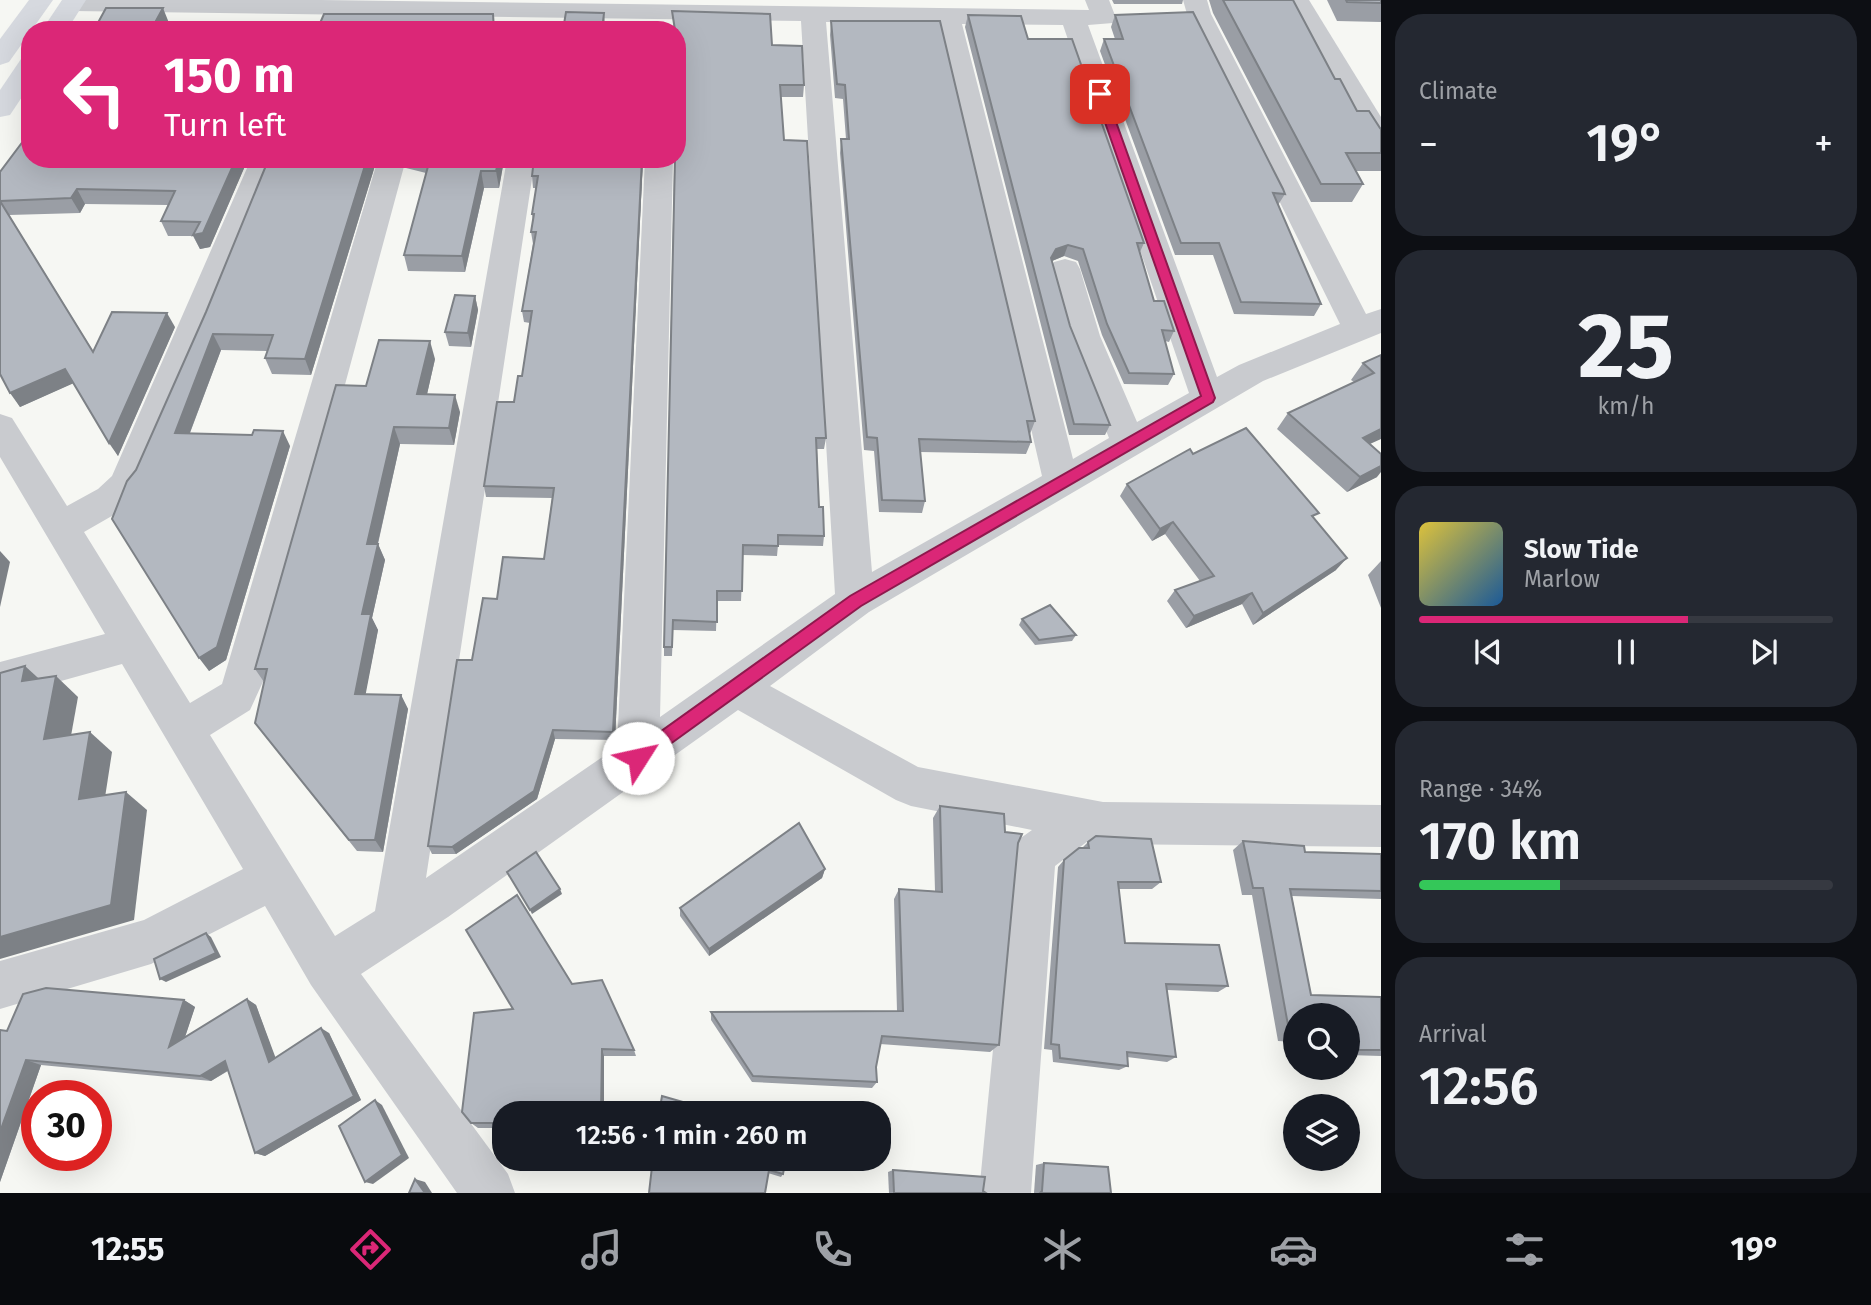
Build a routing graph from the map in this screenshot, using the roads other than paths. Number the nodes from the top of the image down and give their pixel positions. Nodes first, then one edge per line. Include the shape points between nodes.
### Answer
1 (41, 0) edge
2 (1297, 0) edge
3 (73, 2) edge
4 (1100, 7) edge
5 (1188, 10) edge
6 (327, 13) edge
7 (1130, 15) edge
8 (1073, 18) junction
9 (432, 20) edge
10 (26, 21) edge
11 (60, 21) edge
12 (664, 21) edge
13 (813, 21) dead end
14 (949, 22) dead end
15 (21, 28) edge
16 (0, 57) edge
17 (21, 78) edge
18 (0, 108) edge
19 (1381, 139) edge
20 (261, 168) edge
21 (389, 168) edge
22 (520, 168) edge
23 (659, 168) edge
24 (1065, 269) dead end
25 (1370, 324) edge
26 (1208, 398) junction
27 (0, 427) edge
28 (1129, 443) junction
29 (1061, 482) junction
30 (62, 527) junction
31 (855, 601) junction
32 (132, 644) junction
33 (0, 680) edge
34 (736, 688) junction
35 (183, 729) junction
36 (638, 758) junction
37 (1081, 820) junction
38 (1381, 825) edge
39 (273, 878) junction
40 (396, 923) junction
41 (328, 968) junction
42 (0, 985) edge
43 (489, 1193) edge
44 (1005, 1193) edge

1 - 10 highway
2 - 19 street via 1358,81
3 - 6 street
3 - 11 highway
4 - 7 street
4 - 8 street via 1104,18
5 - 25 street
6 - 9 street
8 - 12 street
8 - 26 street
9 - 12 street
13 - 31 street
14 - 29 street
15 - 16 highway
17 - 18 highway
20 - 30 street via 127,484 111,499
21 - 35 street via 247,673 236,697
22 - 40 street
23 - 36 street
24 - 28 street via 1084,336
25 - 26 street via 1251,373
26 - 28 street
27 - 30 street
28 - 29 street
29 - 31 street
30 - 32 street
31 - 34 street
32 - 33 street
32 - 35 street
34 - 36 street
34 - 37 street via 911,786
35 - 39 street
36 - 40 street
37 - 38 street
37 - 44 street via 1034,855
39 - 41 street
39 - 42 street via 151,941
40 - 41 street
41 - 43 street

